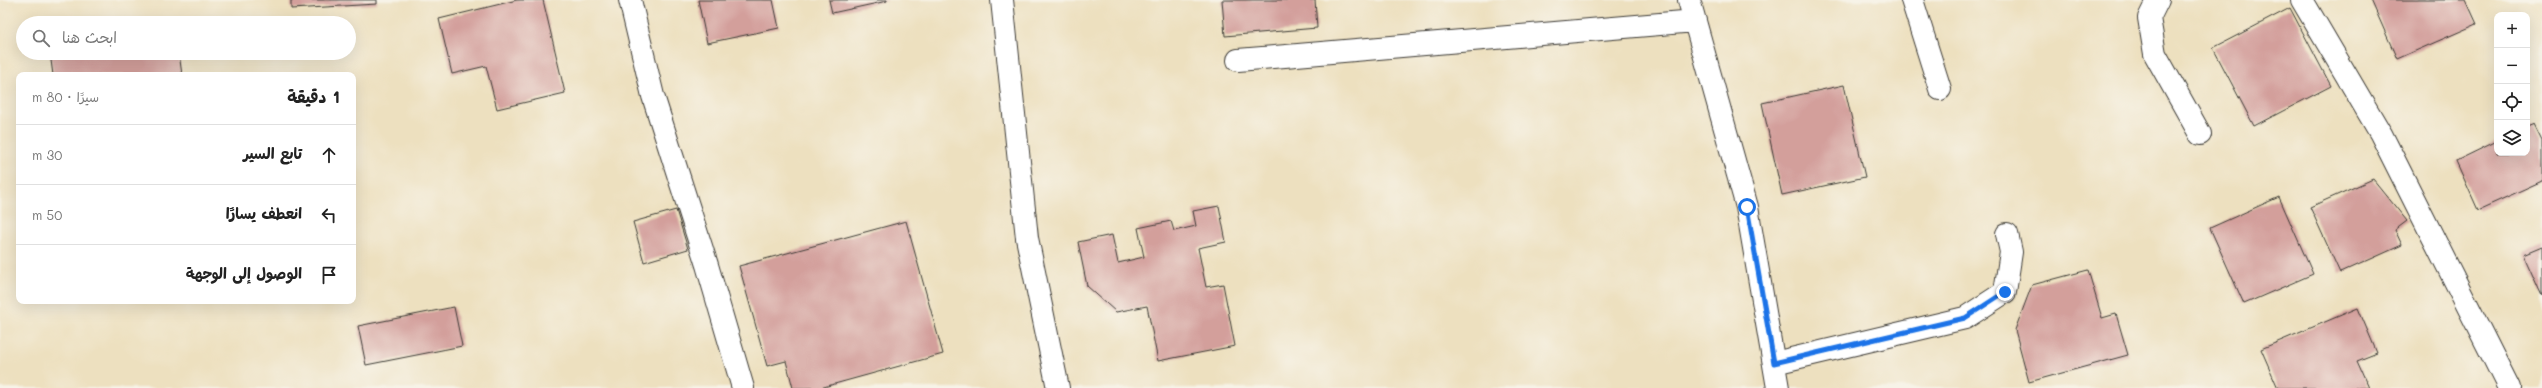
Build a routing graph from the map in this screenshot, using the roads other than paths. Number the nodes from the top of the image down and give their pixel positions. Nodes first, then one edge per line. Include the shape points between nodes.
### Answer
1 (630, 0) edge
2 (1002, 0) edge
3 (1689, 0) edge
4 (1912, 0) edge
5 (2158, 0) edge
6 (2302, 0) edge
7 (1695, 21) junction
8 (1238, 60) dead end
9 (1940, 89) dead end
10 (2200, 134) dead end
11 (2007, 234) dead end
12 (1774, 363) junction
13 (743, 388) edge
14 (1058, 388) edge
15 (1778, 388) edge
16 (2509, 388) edge

1 - 13 street via 653,96
2 - 14 street via 1027,238
3 - 7 street
4 - 9 street
5 - 10 street via 2149,18 2156,54
6 - 16 street via 2381,134
7 - 8 street
7 - 12 street via 1747,207
11 - 12 street via 2011,252 2005,292 1965,318
12 - 15 street

